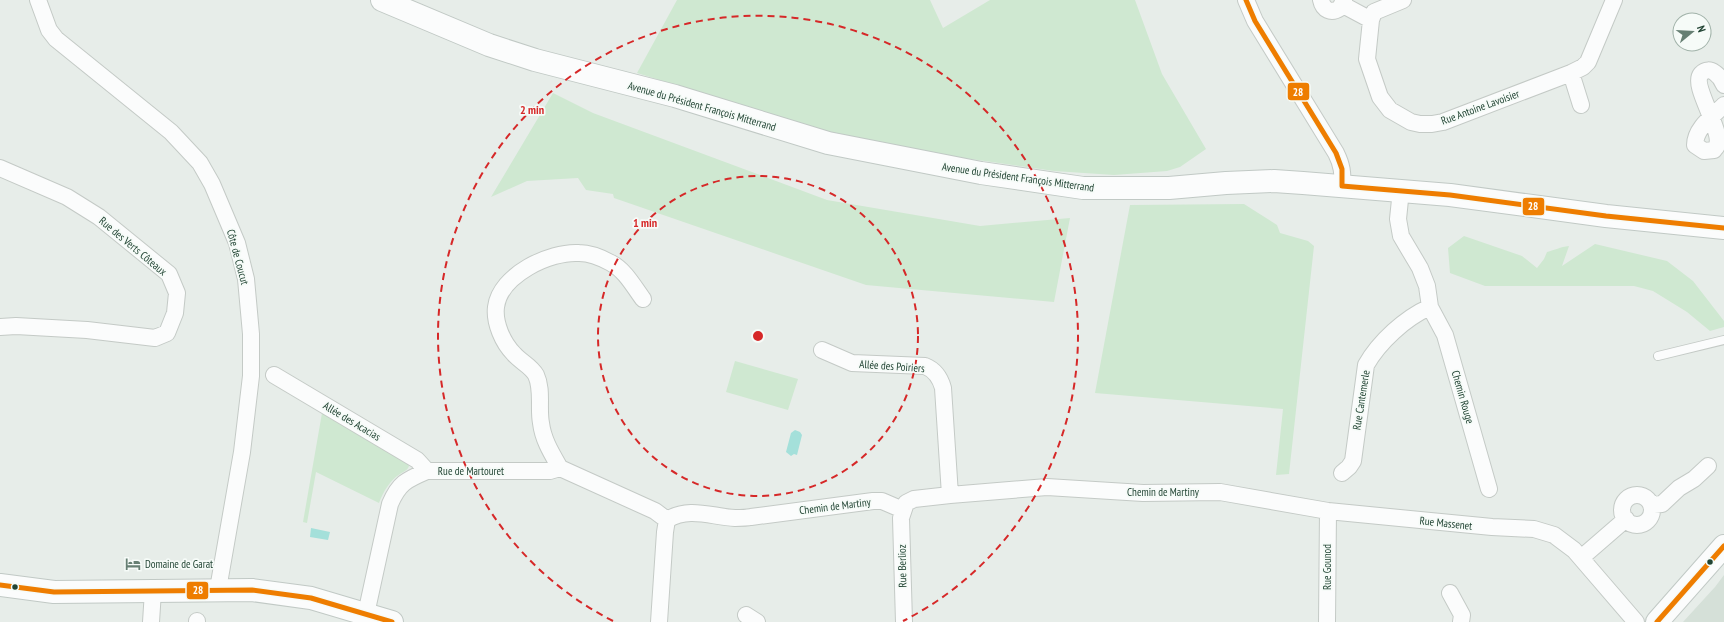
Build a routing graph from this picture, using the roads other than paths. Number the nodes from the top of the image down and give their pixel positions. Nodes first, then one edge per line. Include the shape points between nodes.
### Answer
1 (38, 0) edge
2 (382, 0) edge
3 (1246, 0) edge
4 (1321, 0) edge
5 (1403, 0) edge
6 (1614, 0) edge
7 (1344, 3) edge
8 (1370, 20) junction
9 (1571, 74) junction
10 (1724, 85) edge
11 (1581, 105) dead end
12 (1724, 105) edge
13 (0, 168) edge
14 (1342, 186) junction
15 (1401, 190) junction
16 (1724, 228) edge
17 (643, 299) dead end
18 (1430, 307) junction
19 (0, 327) edge
20 (1724, 340) edge
21 (822, 350) dead end
22 (1658, 356) dead end
23 (274, 375) dead end
24 (1708, 466) dead end
25 (560, 468) junction
26 (427, 471) junction
27 (1342, 473) dead end
28 (1489, 489) dead end
29 (1220, 492) joint
30 (950, 495) junction
31 (1651, 505) junction
32 (903, 510) junction
33 (1328, 511) junction
34 (1626, 519) junction
35 (667, 520) junction
36 (1724, 546) edge
37 (1581, 558) junction
38 (1724, 559) edge
39 (0, 585) edge
40 (218, 589) junction
41 (153, 591) junction
42 (1450, 592) dead end
43 (366, 614) junction
44 (151, 622) edge
45 (392, 622) edge
46 (659, 622) edge
47 (904, 622) edge
48 (1326, 622) edge
49 (1461, 622) edge
50 (1636, 622) edge
51 (1657, 622) edge
52 (1668, 622) edge

1 - 40 street, Côte de Coucut via 49,30 56,39 170,132 200,163 212,184 237,243 246,279 251,334 251,376 242,452
2 - 14 street, Avenue du Président François Mitterrand via 490,45 535,60 675,96 828,143 981,173 1083,188 1162,189 1274,181
3 - 14 street via 1255,21 1336,153 1343,173
4 - 7 street via 1322,6 1329,11 1337,10
5 - 8 street via 1374,12
6 - 9 street, Rue Antoine Lavoisier via 1588,62
7 - 8 street
8 - 9 street, Rue Antoine Lavoisier via 1366,54 1380,97 1390,110 1411,122 1443,122
9 - 11 street
10 - 12 street via 1722,79 1713,71 1702,72 1699,78 1711,118
13 - 19 street, Rue des Verts Côteaux via 66,197 99,217 168,274 177,293 175,313 166,333 155,338 87,330
14 - 15 street, Avenue du Président François Mitterrand
15 - 16 street, Avenue du Président François Mitterrand
15 - 18 street via 1398,219 1401,236 1420,268 1427,286
17 - 25 street via 612,263 579,253 551,258 520,272 499,296 496,308 497,322 508,346 536,376 540,423 545,440
18 - 27 street, Rue Cantemerle via 1401,325 1372,354 1366,365 1353,460
18 - 28 street, Chemin Rouge via 1445,335
20 - 22 lane
21 - 30 street, Allée des Poiriers via 852,363 925,366 932,369 943,388
23 - 26 street, Allée des Acacias via 417,460
24 - 31 street via 1662,504
25 - 26 street, Rue de Martouret via 550,471
25 - 35 street via 655,511
26 - 43 street, Rue de Martouret via 410,478 396,490 390,504
29 - 30 street, Chemin de Martiny via 1143,493 1047,487
29 - 33 street, Rue Massenet
30 - 32 street, Chemin de Martiny via 914,499 906,503
31 - 34 street via 1651,515 1646,522 1636,525
31 - 34 street via 1646,497 1631,496 1622,508
32 - 35 street, Chemin de Martiny via 882,501 872,501 741,518 688,513
32 - 47 street, Rue Berlioz via 901,518
33 - 37 street, Rue Massenet via 1534,529 1554,535
33 - 48 street, Rue Gounod
34 - 37 street
35 - 46 street
36 - 51 street
37 - 50 street, Rue Massenet
38 - 52 street
39 - 41 street via 54,592
40 - 41 street
40 - 43 street via 292,594
41 - 44 street
42 - 49 street via 1462,615
43 - 45 street

